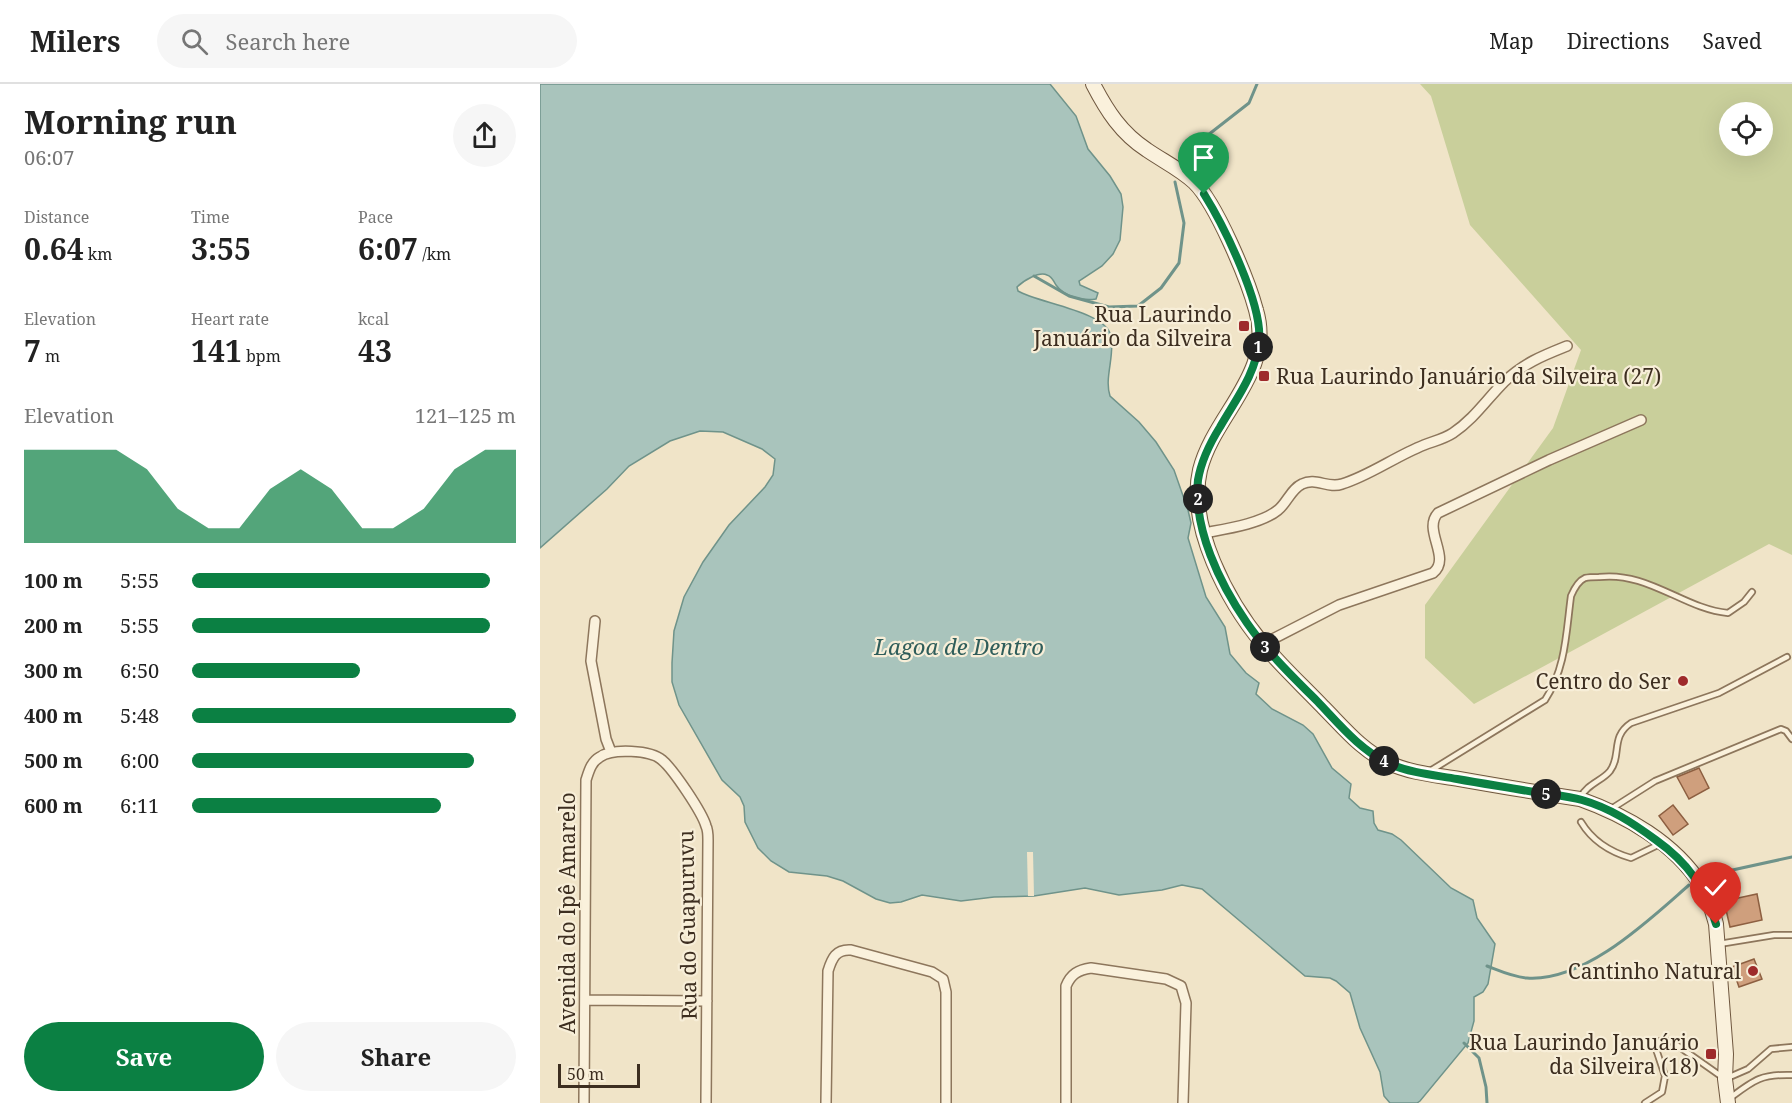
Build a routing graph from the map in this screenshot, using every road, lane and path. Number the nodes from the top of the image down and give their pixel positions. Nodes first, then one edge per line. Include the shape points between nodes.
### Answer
1 (1093, 84) edge
2 (1567, 346) dead end
3 (1641, 420) dead end
4 (1204, 533) junction
5 (1752, 592) dead end
6 (595, 621) dead end
7 (1263, 644) junction
8 (1787, 657) dead end
9 (1792, 739) edge
10 (611, 752) junction
11 (595, 761) joint
12 (1426, 774) junction
13 (1580, 799) junction
14 (1609, 810) junction
15 (1581, 822) dead end
16 (1661, 843) junction
17 (1792, 935) edge
18 (1719, 944) junction
19 (585, 1000) junction
20 (707, 1001) junction
21 (1792, 1047) edge
22 (1792, 1075) edge
23 (1725, 1079) junction
24 (1728, 1101) edge
25 (584, 1103) edge
26 (706, 1103) edge
27 (826, 1103) edge
28 (946, 1103) edge
29 (1066, 1103) edge
30 (1183, 1103) edge
31 (1646, 1103) edge

1 - 4 main road via 1123,131 1186,176 1204,194 1257,311 1259,342 1252,371 1212,439 1201,467 1198,495
2 - 4 street via 1533,359 1452,434 1342,484 1303,483 1273,514
3 - 7 street via 1438,513 1432,525 1440,563 1433,573 1339,605
4 - 7 main road via 1232,600
5 - 12 lane via 1728,613 1712,612 1630,578 1584,578 1571,596 1561,667 1545,700
6 - 10 street via 591,661
7 - 12 main road via 1378,759
8 - 13 lane via 1719,693 1622,729 1610,771
9 - 14 lane via 1781,729 1644,786
10 - 11 street, Rua do Guapuruvu
10 - 20 street, Rua do Guapuruvu via 644,752 662,760 706,827
11 - 19 street, Avenida do Ipê Amarelo via 586,780
12 - 13 main road
13 - 14 main road
14 - 16 main road
15 - 16 lane via 1596,841 1615,854 1631,858
16 - 18 main road via 1689,868 1701,885 1711,904
17 - 18 lane
18 - 23 main road
19 - 20 street
19 - 25 street, Avenida do Ipê Amarelo
20 - 26 street, Rua do Guapuruvu
21 - 23 lane via 1771,1049 1748,1069
22 - 24 lane via 1771,1074 1755,1080
23 - 24 main road
23 - 31 lane via 1671,1041 1660,1041 1656,1049 1665,1076 1662,1092
27 - 28 street via 828,971 831,960 844,949 932,972 943,979
29 - 30 street via 1066,986 1074,974 1091,968 1166,979 1181,986 1186,1003

